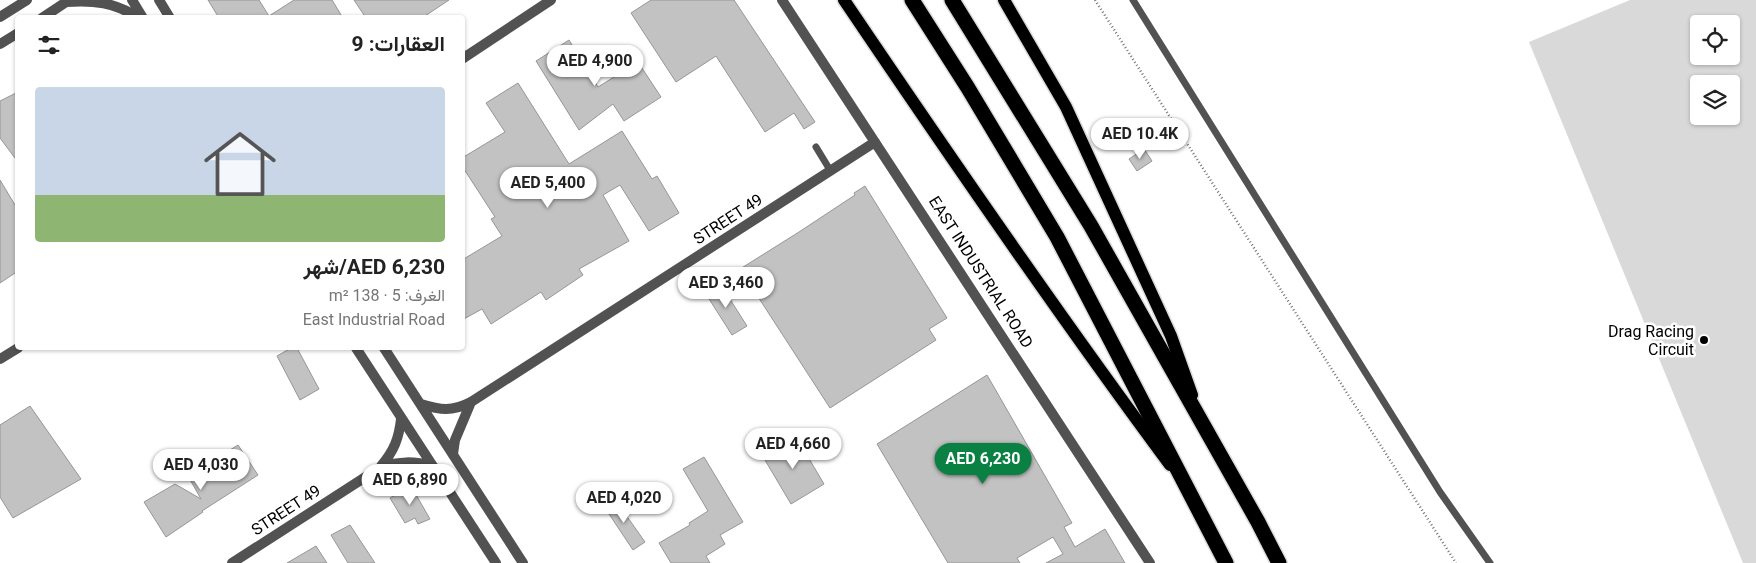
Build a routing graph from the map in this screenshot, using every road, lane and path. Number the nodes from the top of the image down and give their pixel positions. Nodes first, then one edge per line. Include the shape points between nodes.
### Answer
1 (27, 0) edge
2 (132, 0) edge
3 (159, 0) edge
4 (163, 0) edge
5 (551, 0) edge
6 (782, 0) edge
7 (844, 0) edge
8 (912, 0) edge
9 (952, 0) edge
10 (1004, 0) edge
11 (1095, 0) edge
12 (1133, 0) edge
13 (67, 1) edge
14 (46, 15) edge
15 (134, 15) edge
16 (141, 15) edge
17 (168, 15) edge
18 (0, 18) edge
19 (15, 35) edge
20 (0, 44) edge
21 (465, 57) edge
22 (875, 142) junction
23 (816, 147) dead end
24 (830, 170) junction
25 (15, 350) edge
26 (357, 350) edge
27 (385, 350) edge
28 (0, 359) edge
29 (471, 402) junction
30 (421, 404) junction
31 (402, 419) junction
32 (1202, 423) junction
33 (452, 454) junction
34 (433, 466) junction
35 (381, 467) junction
36 (1187, 487) junction
37 (232, 563) edge
38 (496, 563) edge
39 (523, 563) edge
40 (1150, 563) edge
41 (1226, 563) edge
42 (1279, 563) edge
43 (1456, 563) edge
44 (1490, 563) edge

1 - 18 street
2 - 16 street
3 - 17 street
4 - 17 street
5 - 21 street
6 - 22 street, EAST INDUSTRIAL ROAD
7 - 36 main road via 944,148
8 - 36 highway via 1057,237
9 - 32 highway via 1091,226
10 - 32 main road via 1066,107 1171,336
11 - 43 path
12 - 44 lane via 1440,492
13 - 14 street
13 - 15 street via 109,4
19 - 20 street
22 - 24 street, STREET 49
22 - 40 street, EAST INDUSTRIAL ROAD
23 - 24 lane
24 - 29 street, STREET 49
25 - 28 street
26 - 31 street
27 - 30 street
29 - 30 street, STREET 49 via 448,410
29 - 33 street
30 - 33 street
31 - 34 street
31 - 35 street, STREET 49 via 396,445
32 - 42 highway
33 - 39 street
34 - 35 street, STREET 49 via 407,461
34 - 38 street
35 - 37 street, STREET 49
36 - 41 highway

